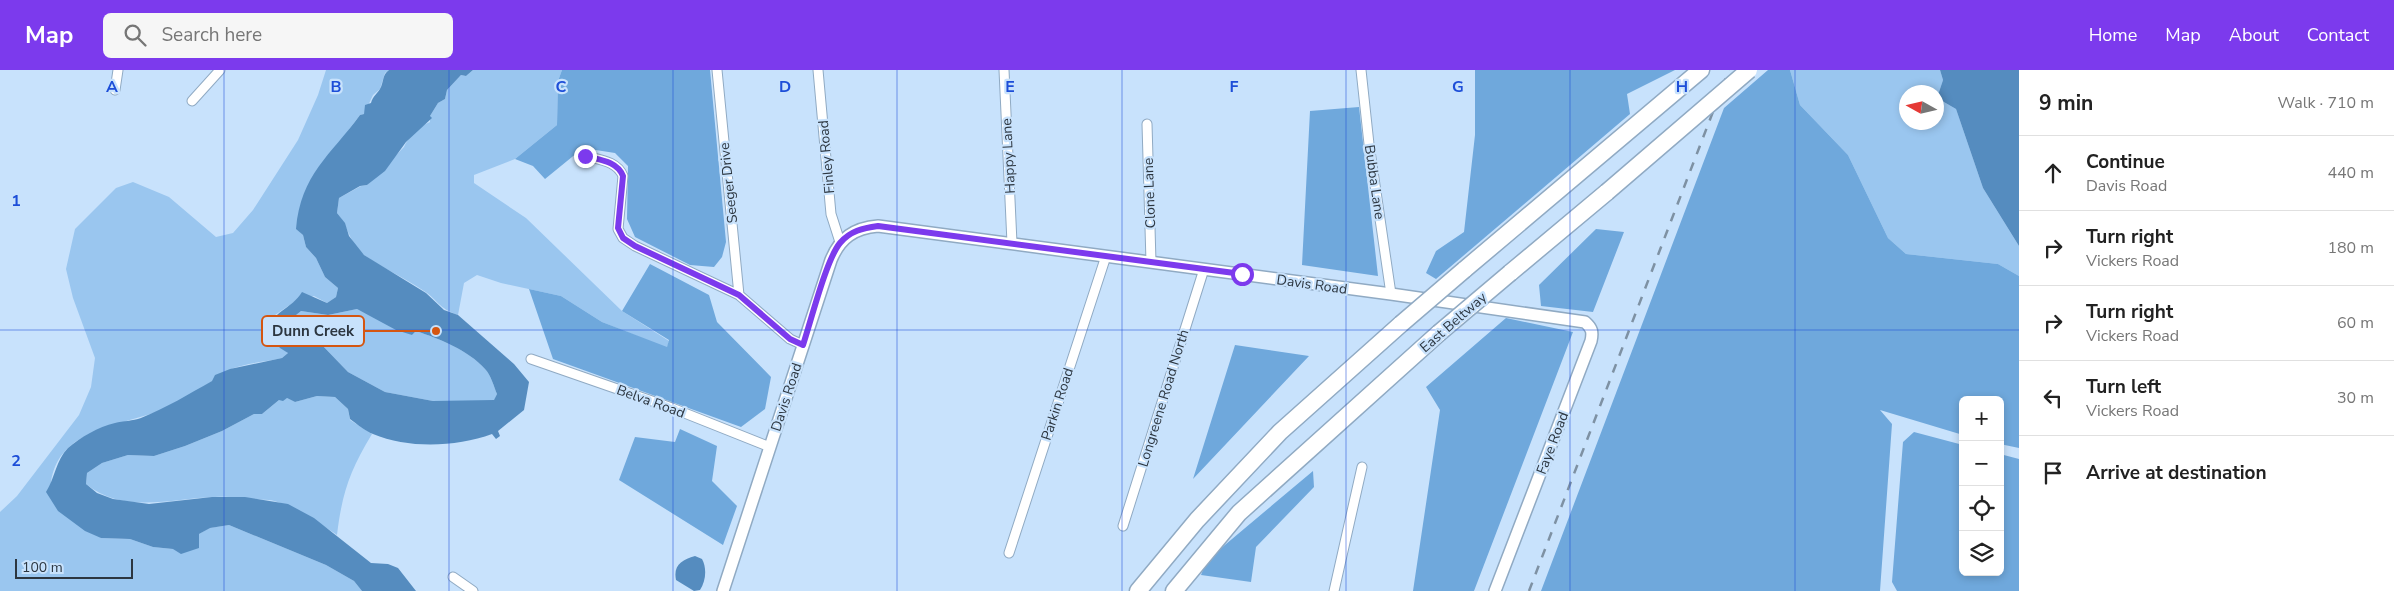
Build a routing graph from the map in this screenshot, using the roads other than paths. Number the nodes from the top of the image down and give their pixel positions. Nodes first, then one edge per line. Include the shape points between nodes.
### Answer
1 (118, 70) edge
2 (220, 70) edge
3 (717, 70) edge
4 (818, 70) edge
5 (1004, 70) edge
6 (1361, 70) edge
7 (1701, 70) edge
8 (1750, 70) edge
9 (115, 90) dead end
10 (192, 101) dead end
11 (1147, 124) dead end
12 (585, 156) dead end
13 (840, 242) junction
14 (1012, 243) junction
15 (1106, 256) junction
16 (1151, 262) junction
17 (1204, 269) junction
18 (1391, 294) junction
19 (739, 295) junction
20 (1559, 317) joint
21 (803, 345) junction
22 (531, 359) dead end
23 (770, 447) junction
24 (1362, 467) dead end
25 (1123, 526) dead end
26 (1009, 553) dead end
27 (453, 576) dead end
28 (473, 591) edge
29 (723, 591) edge
30 (1138, 591) edge
31 (1174, 591) edge
32 (1334, 591) edge
33 (1495, 591) edge

1 - 9 street
2 - 10 street
3 - 19 street, Seeger Drive
4 - 13 street, Finley Road via 831,214
5 - 14 street, Happy Lane
6 - 18 street, Bubba Lane
7 - 30 highway, bridge via 1401,324 1280,432 1197,520
8 - 31 highway, East Beltway, bridge via 1439,333 1239,512
11 - 16 street, Clone Lane
12 - 19 street via 613,164 623,176 618,228 623,238
13 - 14 street, Davis Road via 859,229 878,226
13 - 21 street, Davis Road
14 - 15 street, Davis Road
15 - 16 street, Davis Road
15 - 26 street, Parkin Road
16 - 17 street, Davis Road
17 - 18 street, Davis Road
17 - 25 street, Longreene Road North
18 - 20 street, Davis Road
19 - 21 street via 790,339
20 - 33 street, Faye Road via 1586,322 1593,333
21 - 23 street, Davis Road
22 - 23 street, Belva Road via 672,408
23 - 29 street, Davis Road
24 - 32 street
27 - 28 street

